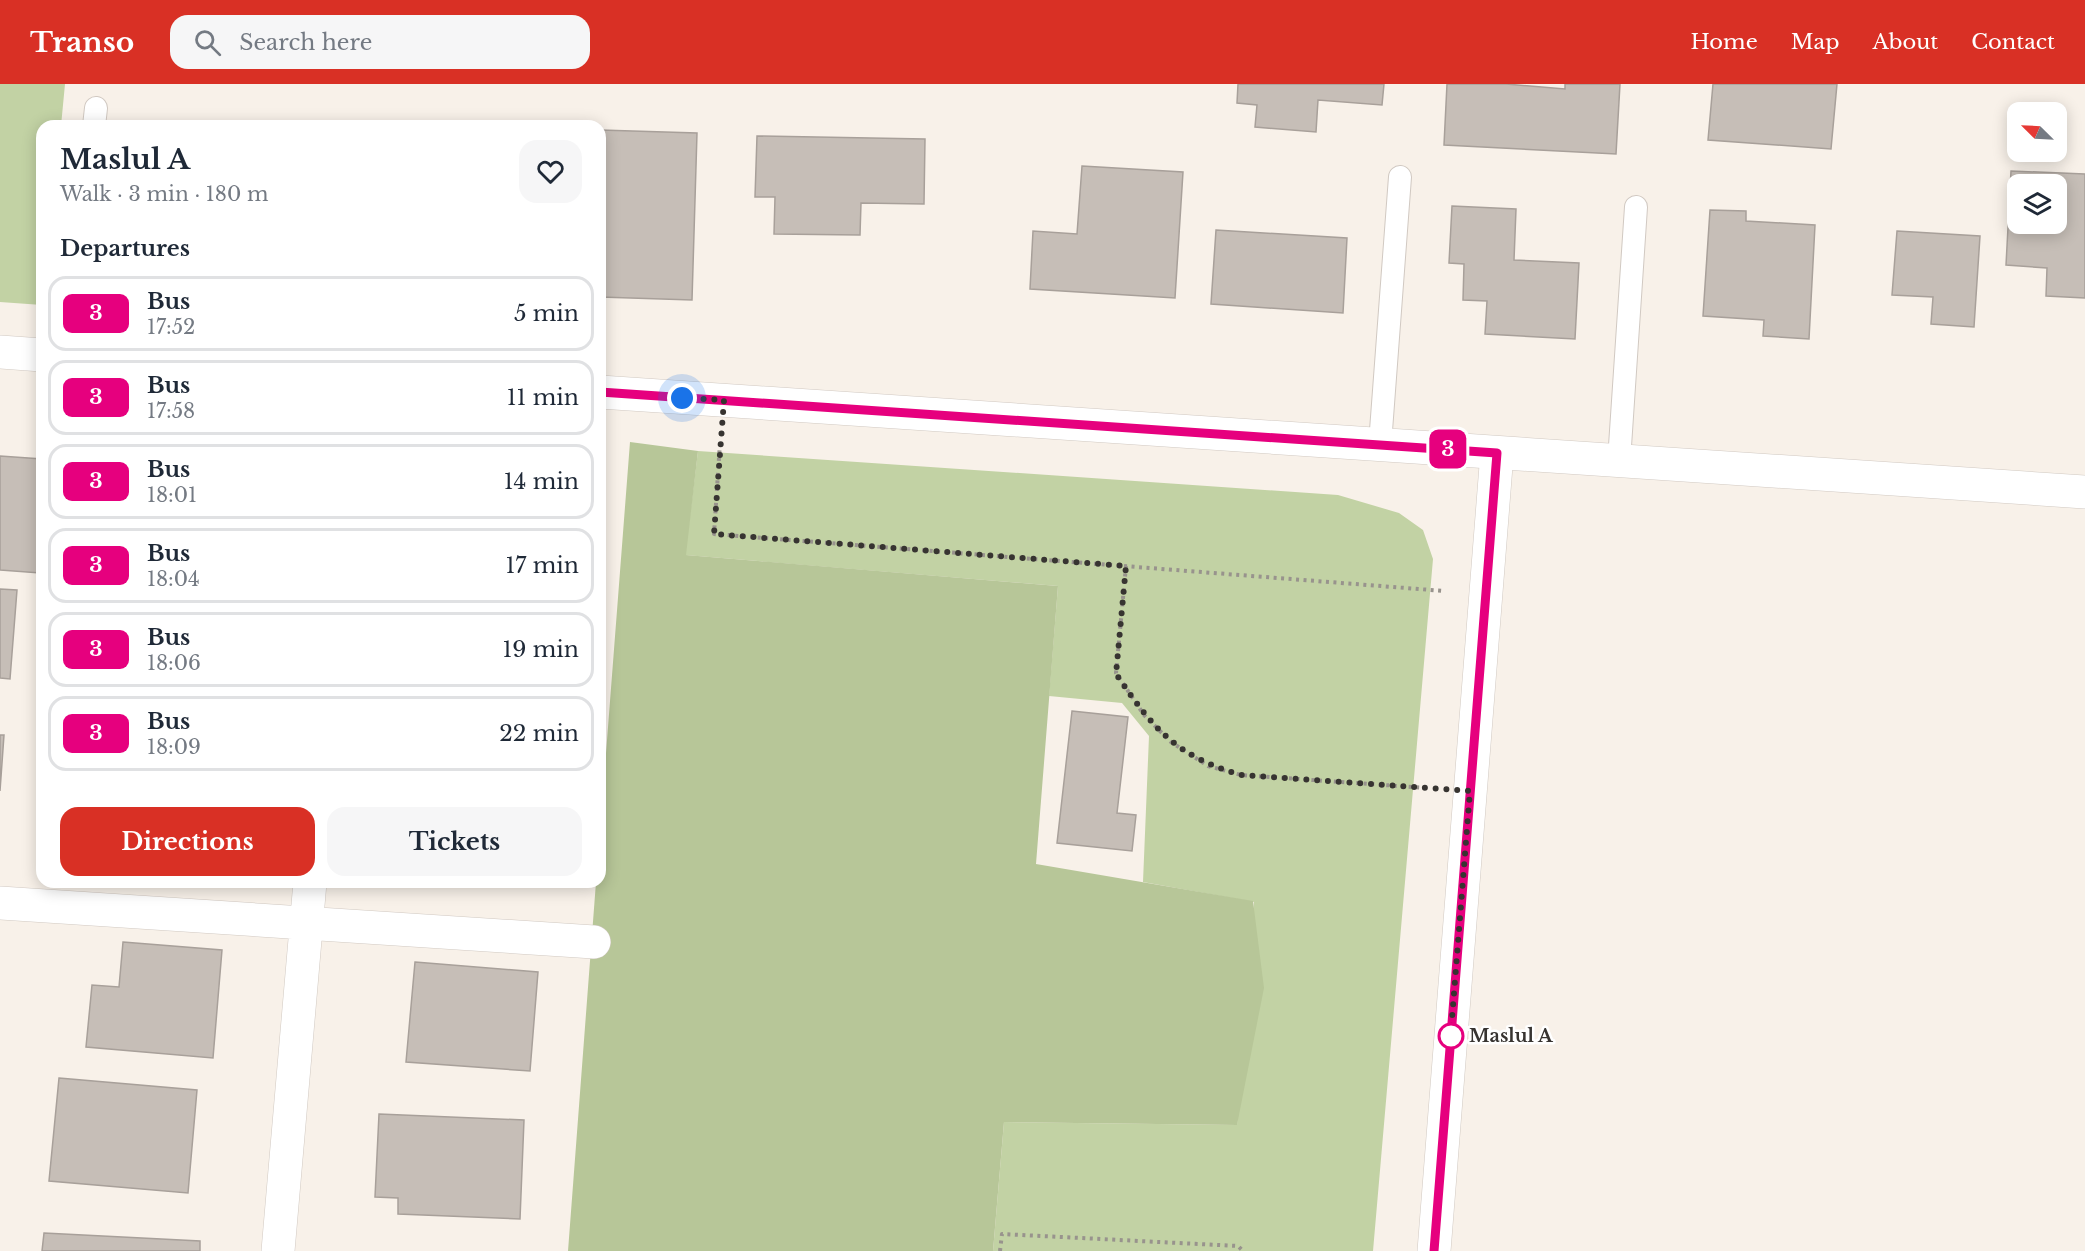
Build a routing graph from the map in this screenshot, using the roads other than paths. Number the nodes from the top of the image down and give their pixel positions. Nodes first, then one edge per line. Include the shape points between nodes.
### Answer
1 (1400, 177) dead end
2 (1636, 207) dead end
3 (0, 352) edge
4 (36, 355) edge
5 (606, 392) edge
6 (1380, 444) junction
7 (1497, 453) junction
8 (1619, 461) junction
9 (2085, 492) edge
10 (309, 888) edge
11 (0, 903) edge
12 (306, 923) junction
13 (594, 942) dead end
14 (278, 1251) edge
15 (1434, 1251) edge

1 - 6 lane
2 - 8 lane
3 - 4 street
5 - 6 street
6 - 7 street
7 - 8 street
7 - 15 street
8 - 9 street
10 - 12 street
11 - 12 street
12 - 13 street
12 - 14 street

